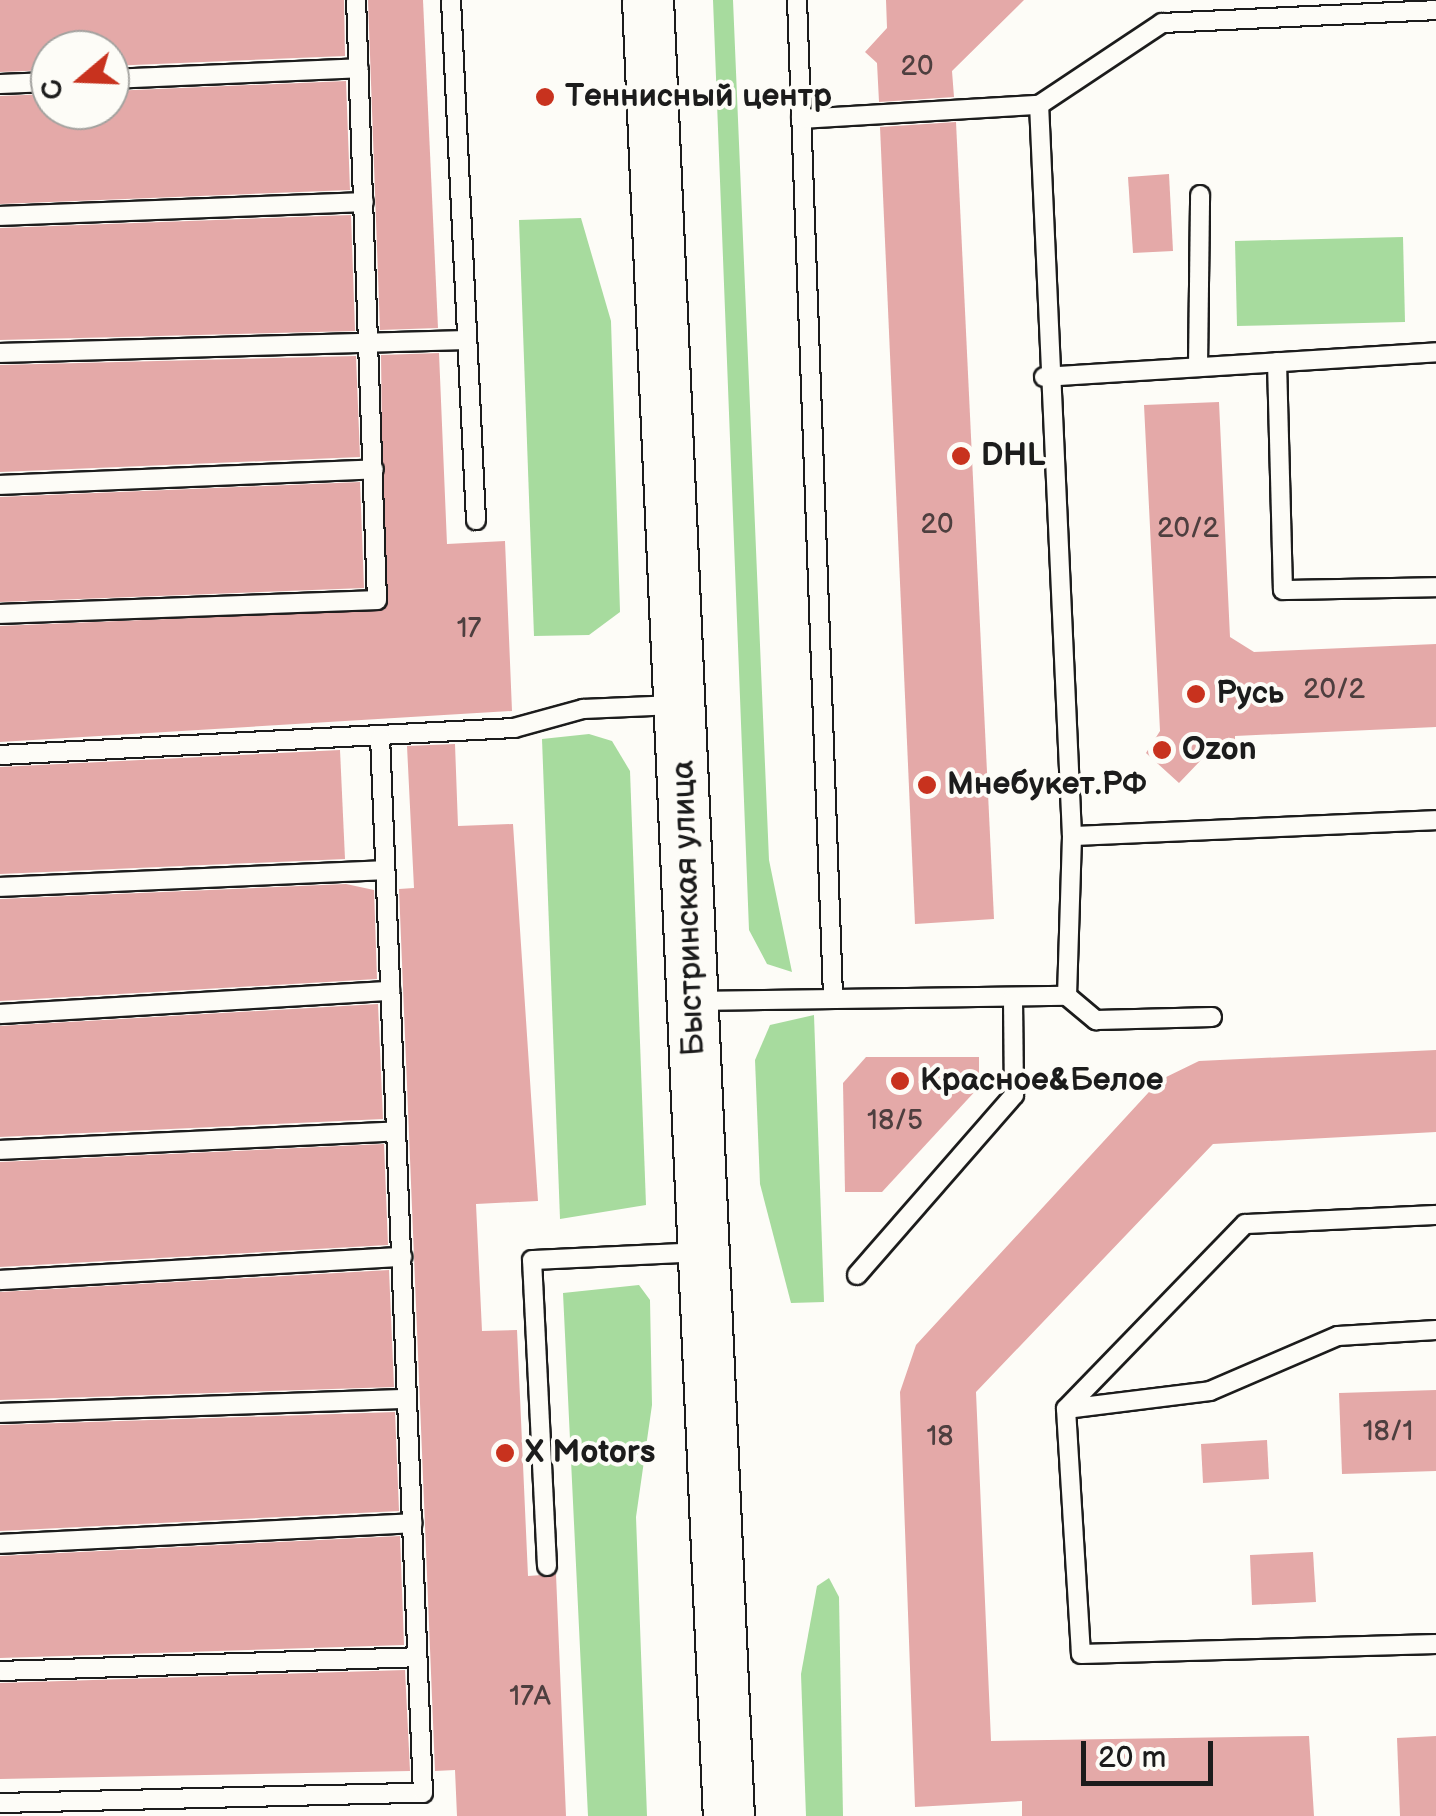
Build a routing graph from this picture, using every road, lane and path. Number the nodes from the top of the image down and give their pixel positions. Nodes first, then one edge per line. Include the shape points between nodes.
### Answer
1 (356, 0) edge
2 (451, 0) edge
3 (648, 0) edge
4 (797, 0) edge
5 (1436, 10) edge
6 (359, 68) junction
7 (130, 78) edge
8 (30, 83) edge
9 (0, 84) edge
10 (1039, 105) junction
11 (801, 119) junction
12 (1200, 195) dead end
13 (364, 202) junction
14 (0, 216) edge
15 (370, 339) junction
16 (467, 340) junction
17 (1436, 352) edge
18 (0, 354) edge
19 (1277, 362) junction
20 (1198, 367) junction
21 (1044, 377) junction
22 (374, 469) junction
23 (0, 484) edge
24 (476, 520) dead end
25 (1436, 587) edge
26 (0, 614) edge
27 (681, 704) junction
28 (380, 738) junction
29 (0, 755) edge
30 (1436, 820) edge
31 (1072, 836) junction
32 (385, 870) junction
33 (0, 888) edge
34 (390, 991) junction
35 (1067, 996) junction
36 (1014, 997) junction
37 (833, 998) junction
38 (693, 1001) junction
39 (0, 1014) edge
40 (1212, 1017) dead end
41 (396, 1131) junction
42 (0, 1150) edge
43 (1436, 1214) edge
44 (704, 1252) junction
45 (402, 1257) junction
46 (857, 1275) dead end
47 (0, 1280) edge
48 (1436, 1330) edge
49 (407, 1399) junction
50 (1066, 1409) junction
51 (0, 1413) edge
52 (412, 1523) junction
53 (0, 1544) edge
54 (547, 1566) dead end
55 (1436, 1644) edge
56 (418, 1657) junction
57 (0, 1671) edge
58 (0, 1803) edge
59 (729, 1816) edge

1 - 6 lane
2 - 16 lane
3 - 27 main road, Быстринская улица
4 - 11 lane
5 - 10 lane via 1162,23
6 - 7 lane
6 - 13 lane
8 - 9 lane
10 - 11 lane
10 - 21 lane
11 - 37 lane
12 - 20 lane
13 - 14 lane
13 - 15 lane
15 - 16 lane
15 - 18 lane
15 - 22 lane
16 - 24 lane
17 - 19 lane
19 - 20 lane
19 - 25 lane via 1283,590
20 - 21 lane
21 - 31 lane
22 - 23 lane
22 - 26 lane via 378,600
27 - 28 lane
27 - 38 main road, Быстринская улица
28 - 29 lane
28 - 32 lane
30 - 31 lane
31 - 35 lane
32 - 33 lane
32 - 34 lane
34 - 39 lane
34 - 41 lane
35 - 36 lane
35 - 40 lane via 1096,1020
36 - 37 lane
36 - 46 lane via 1014,1095
37 - 38 lane
38 - 44 main road, Быстринская улица
41 - 42 lane
41 - 45 lane
43 - 50 lane via 1245,1224
44 - 54 lane via 532,1260
44 - 59 main road, Быстринская улица
45 - 47 lane
45 - 49 lane
48 - 50 lane via 1338,1336 1210,1391
49 - 51 lane
49 - 52 lane
50 - 55 lane via 1080,1654
52 - 53 lane
52 - 56 lane
56 - 57 lane
56 - 58 lane via 423,1793

